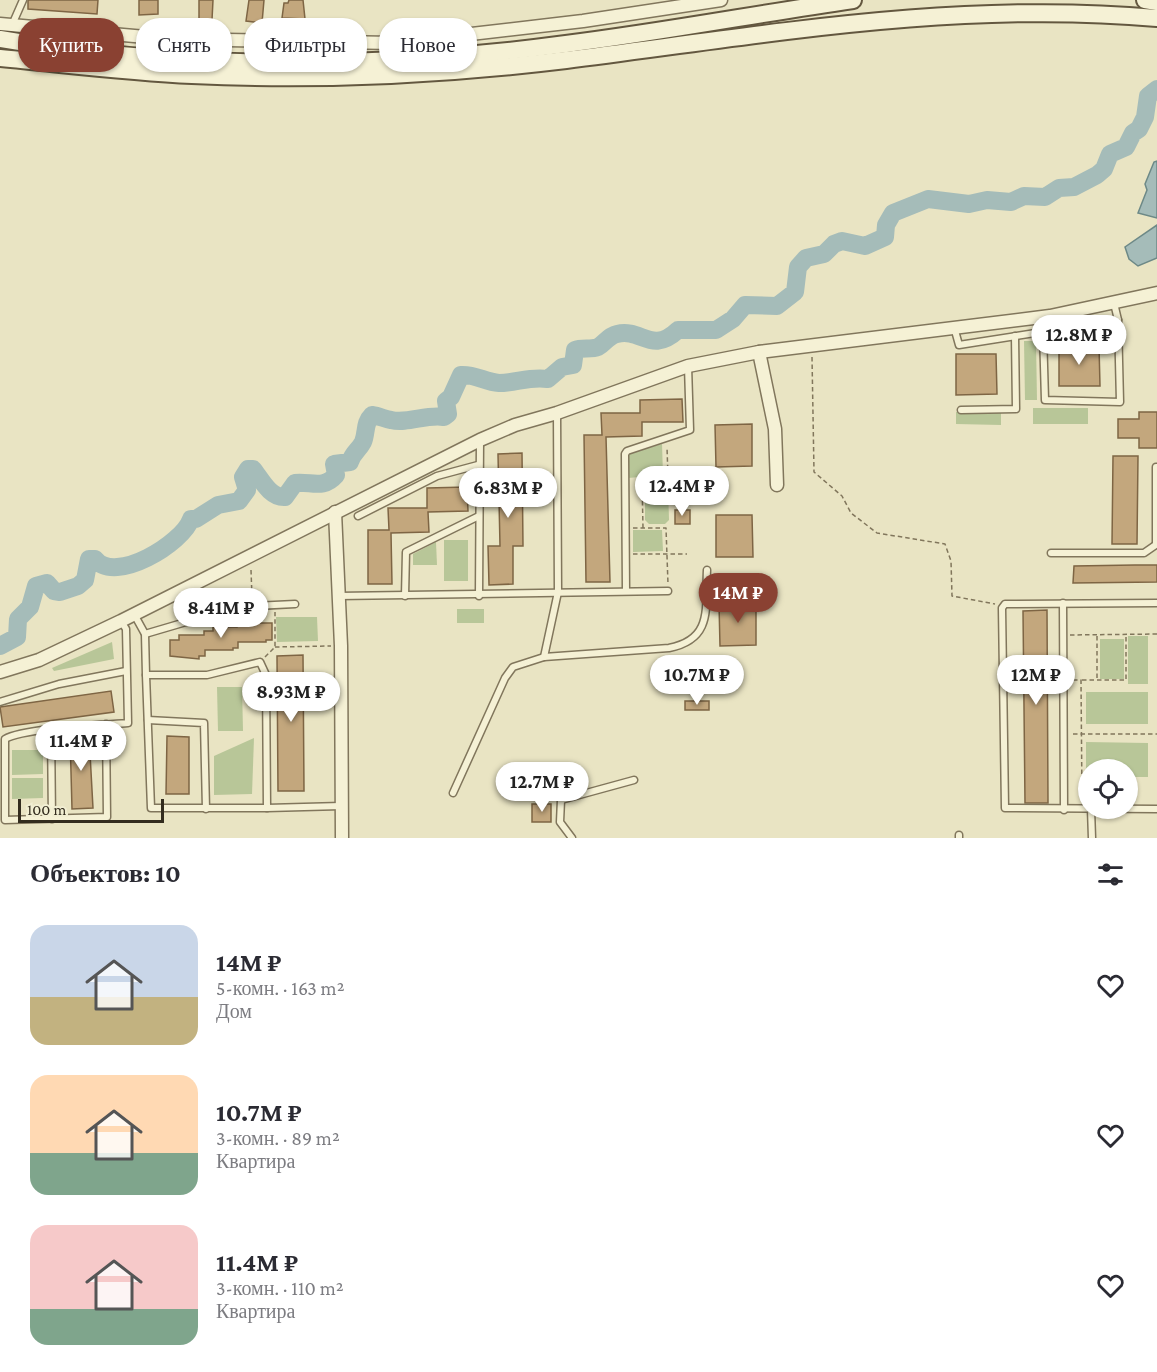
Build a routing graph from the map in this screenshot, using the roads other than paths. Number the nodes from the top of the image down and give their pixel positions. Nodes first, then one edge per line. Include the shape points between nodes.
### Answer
1 (23, 0) edge
2 (721, 0) edge
3 (853, 0) edge
4 (1146, 0) edge
5 (1157, 2) edge
6 (669, 4) edge
7 (1157, 18) edge
8 (6, 25) edge
9 (0, 39) edge
10 (0, 58) edge
11 (1157, 293) edge
12 (1114, 303) junction
13 (1118, 320) junction
14 (954, 327) junction
15 (1043, 332) junction
16 (1016, 336) junction
17 (759, 352) junction
18 (688, 366) junction
19 (961, 410) dead end
20 (557, 413) junction
21 (480, 440) junction
22 (478, 465) junction
23 (1156, 467) edge
24 (777, 485) dead end
25 (335, 512) junction
26 (358, 516) dead end
27 (479, 516) junction
28 (1157, 544) edge
29 (1051, 553) dead end
30 (706, 570) dead end
31 (626, 591) junction
32 (668, 591) road end
33 (558, 592) junction
34 (337, 596) junction
35 (405, 596) junction
36 (479, 596) junction
37 (1063, 603) junction
38 (1157, 603) edge
39 (295, 604) dead end
40 (134, 614) junction
41 (122, 621) junction
42 (145, 634) junction
43 (544, 657) junction
44 (0, 672) edge
45 (126, 673) junction
46 (146, 675) junction
47 (0, 702) edge
48 (148, 720) junction
49 (106, 724) junction
50 (51, 729) junction
51 (634, 780) dead end
52 (453, 793) dead end
53 (343, 806) junction
54 (267, 808) junction
55 (206, 809) junction
56 (1138, 809) edge
57 (1157, 809) edge
58 (1064, 810) junction
59 (1078, 810) edge
60 (52, 819) junction
61 (1091, 819) edge
62 (3, 820) edge
63 (342, 838) edge
64 (572, 838) edge
65 (1092, 838) edge

1 - 8 lane
2 - 6 street
3 - 9 main road via 565,45 430,58 324,62 210,60
4 - 5 main road
6 - 8 street via 583,21 393,43 168,39
7 - 10 main road via 1082,6 982,2 891,9 567,60 425,74 192,75
11 - 12 street
12 - 13 lane
12 - 14 street via 1050,316
13 - 15 lane
13 - 15 lane via 1120,402 1045,400
14 - 16 lane via 958,345
14 - 17 street
15 - 16 lane
16 - 19 lane via 1016,409
17 - 18 street
17 - 24 street via 775,429
18 - 20 street
18 - 31 lane via 690,430 625,454
20 - 21 street
20 - 33 lane
21 - 22 lane
21 - 25 street
22 - 26 lane via 437,476
22 - 27 lane
23 - 28 lane
25 - 34 street
25 - 40 street
27 - 35 lane via 406,552
27 - 36 lane
28 - 29 lane via 1144,553
30 - 43 lane via 704,628 681,645
31 - 32 lane
31 - 33 lane
33 - 36 lane
33 - 43 lane
34 - 35 lane
34 - 53 street
35 - 36 lane
37 - 38 lane
37 - 58 lane
37 - 58 lane via 1003,605 1004,804 1010,809
39 - 42 lane via 237,607
40 - 41 street
40 - 42 lane
41 - 44 street via 39,660
41 - 45 lane via 126,628
42 - 46 lane
43 - 52 lane via 513,667 505,678
45 - 47 lane via 59,684
45 - 49 lane via 128,723
46 - 48 lane
46 - 54 lane via 207,675 260,662 266,675
48 - 55 lane via 204,723
48 - 55 lane via 151,808
49 - 50 lane
49 - 60 lane via 109,813 103,818
50 - 60 lane
50 - 62 lane via 5,739
51 - 64 lane via 561,800 560,822
53 - 54 lane
53 - 63 street
54 - 55 lane
56 - 57 lane
58 - 59 lane
60 - 62 lane
61 - 65 lane

